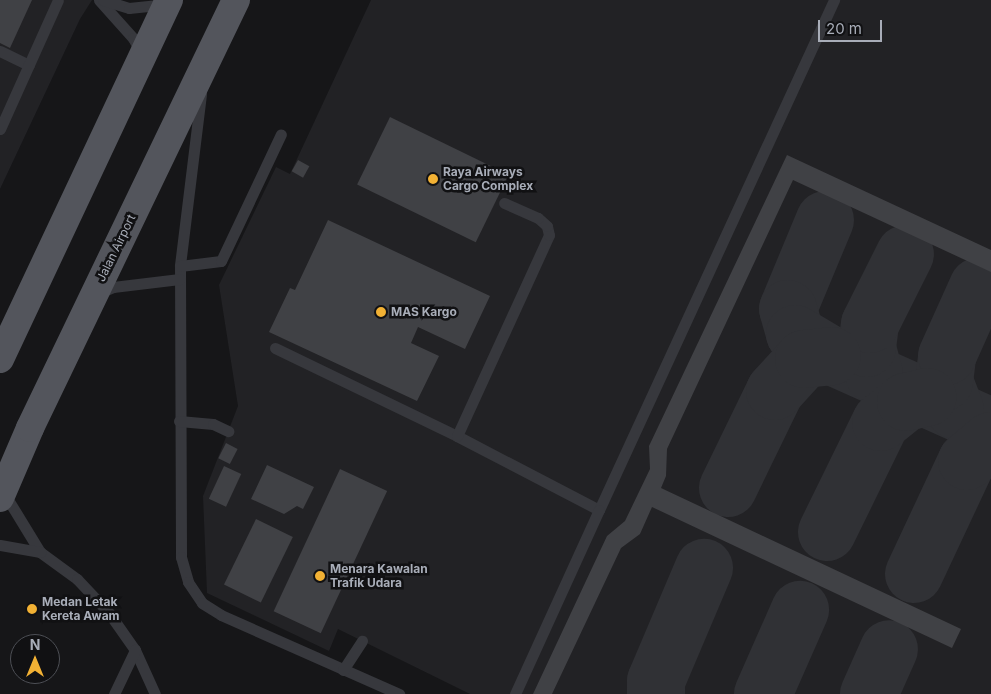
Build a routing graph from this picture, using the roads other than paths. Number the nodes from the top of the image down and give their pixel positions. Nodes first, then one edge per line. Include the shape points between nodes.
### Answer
1 (58, 0) edge
2 (99, 0) edge
3 (103, 0) edge
4 (236, 0) edge
5 (834, 0) edge
6 (168, 2) edge
7 (0, 51) edge
8 (142, 56) junction
9 (29, 64) junction
10 (204, 68) junction
11 (0, 130) edge
12 (281, 134) dead end
13 (504, 203) dead end
14 (180, 266) junction
15 (180, 279) junction
16 (93, 296) junction
17 (275, 348) dead end
18 (0, 359) edge
19 (179, 421) junction
20 (228, 431) dead end
21 (457, 436) junction
22 (1, 486) edge
23 (599, 510) junction
24 (0, 546) edge
25 (40, 552) junction
26 (362, 641) dead end
27 (135, 650) junction
28 (343, 670) junction
29 (114, 694) edge
30 (156, 694) edge
31 (398, 694) edge
32 (515, 694) edge

1 - 9 lane
2 - 8 lane via 133,38
3 - 6 lane via 129,8
4 - 10 main road, Jalan Airport
5 - 23 lane
6 - 8 main road
7 - 9 lane
8 - 18 main road
9 - 11 lane
10 - 14 lane
10 - 16 main road, Jalan Airport
12 - 14 lane via 222,261
13 - 21 lane via 538,218 547,226 549,236
14 - 15 lane
15 - 16 lane via 113,287
15 - 19 lane
16 - 22 main road, Jalan Airport
17 - 21 lane
19 - 20 lane via 213,424
19 - 28 lane via 181,556 188,582 202,603 222,615
21 - 23 lane
22 - 25 lane
23 - 32 lane
24 - 25 lane
25 - 27 lane via 77,579 110,613
26 - 28 lane
27 - 29 lane
27 - 30 lane
28 - 31 lane

